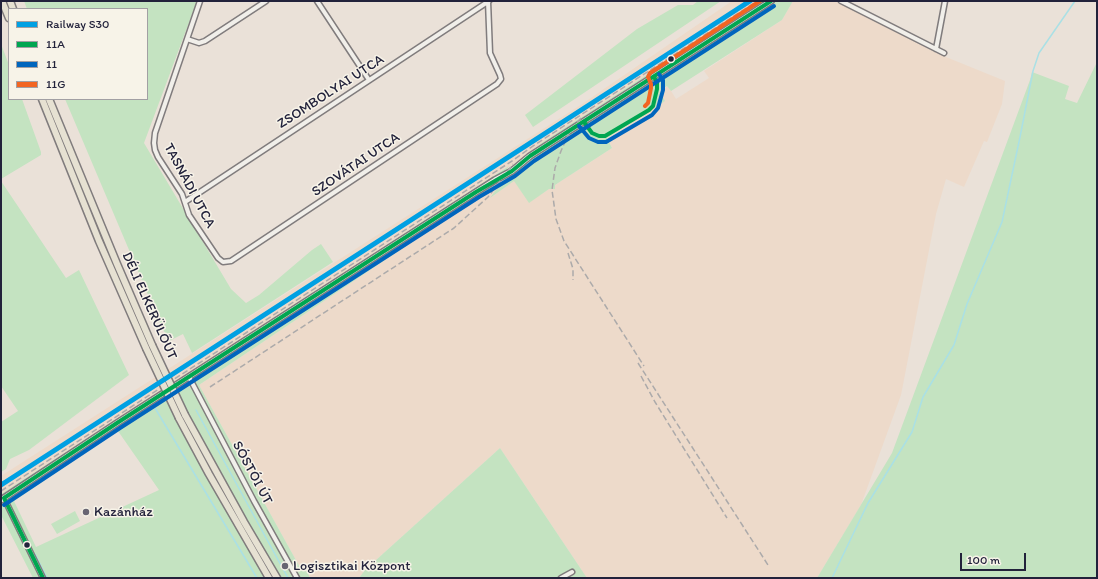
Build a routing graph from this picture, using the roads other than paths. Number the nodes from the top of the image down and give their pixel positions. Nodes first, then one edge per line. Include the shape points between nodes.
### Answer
1 (2, 1) edge
2 (200, 1) edge
3 (266, 1) edge
4 (317, 1) edge
5 (488, 1) edge
6 (771, 1) edge
7 (841, 1) edge
8 (945, 1) edge
9 (8, 16) edge
10 (187, 39) junction
11 (936, 49) junction
12 (944, 53) dead end
13 (369, 80) junction
14 (42, 100) edge
15 (48, 100) edge
16 (185, 202) junction
17 (223, 262) joint
18 (189, 377) junction
19 (182, 416) junction
20 (2, 499) edge
21 (572, 572) dead end
22 (43, 578) edge
23 (269, 578) edge
24 (276, 578) edge
25 (297, 578) edge
26 (561, 578) edge

1 - 9 main road
2 - 10 street, TASNÁDI UTCA
3 - 10 street via 205,41 199,43
4 - 13 street
5 - 13 street, ZSOMBOLYAI UTCA
5 - 17 street, SZOVÁTAI UTCA via 490,53 500,75 499,82 232,260
6 - 18 street via 530,156 512,171
7 - 11 street
8 - 11 street
10 - 16 street, TASNÁDI UTCA via 154,138 158,157
11 - 12 street
13 - 16 street, ZSOMBOLYAI UTCA
14 - 19 main road, DÉLI ELKERÜLŐÚT, bridge via 99,241 146,348
15 - 19 main road, DÉLI ELKERÜLŐÚT, bridge
16 - 17 street, TASNÁDI UTCA via 189,215
18 - 20 street
18 - 25 street, SÓSTÓI ÚT
19 - 23 main road, DÉLI ELKERÜLŐÚT via 231,514
19 - 24 main road, DÉLI ELKERÜLŐÚT
20 - 22 street
21 - 26 street

